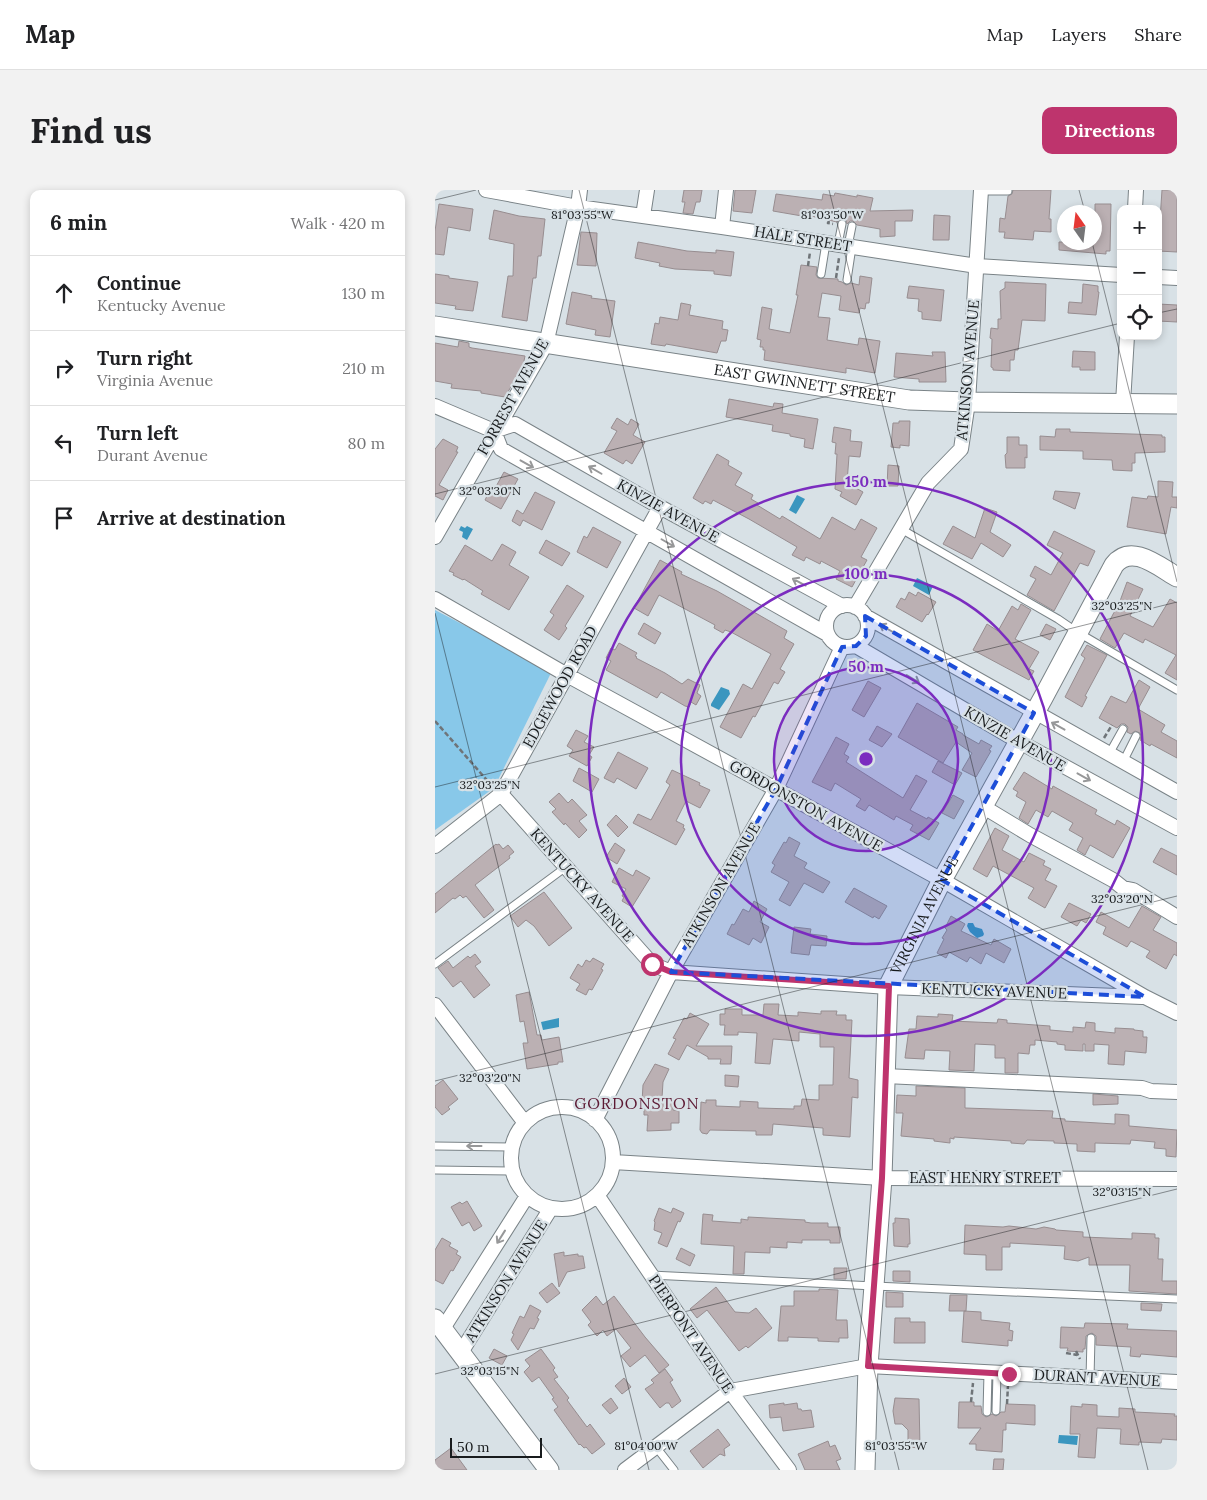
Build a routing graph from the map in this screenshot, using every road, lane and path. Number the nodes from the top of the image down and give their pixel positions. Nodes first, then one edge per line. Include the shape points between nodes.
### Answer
1 (489, 190) edge
2 (580, 190) edge
3 (647, 190) edge
4 (725, 190) edge
5 (1136, 190) edge
6 (981, 191) edge
7 (1008, 191) edge
8 (1135, 205) edge
9 (577, 207) junction
10 (643, 216) junction
11 (842, 224) dead end
12 (722, 226) junction
13 (852, 226) dead end
14 (841, 245) junction
15 (977, 266) junction
16 (821, 274) dead end
17 (1117, 275) edge
18 (1162, 277) edge
19 (835, 278) dead end
20 (1177, 278) edge
21 (847, 280) dead end
22 (435, 326) edge
23 (1127, 340) edge
24 (545, 344) junction
25 (968, 402) junction
26 (1123, 403) junction
27 (1177, 404) edge
28 (435, 406) edge
29 (494, 431) junction
30 (659, 507) junction
31 (901, 529) junction
32 (646, 531) junction
33 (435, 537) edge
34 (1177, 577) edge
35 (435, 599) edge
36 (854, 609) junction
37 (1077, 632) junction
38 (827, 634) junction
39 (849, 646) junction
40 (567, 675) junction
41 (1177, 690) edge
42 (1034, 713) junction
43 (435, 721) edge
44 (1123, 729) dead end
45 (1136, 736) dead end
46 (1018, 741) junction
47 (1109, 754) junction
48 (1123, 762) junction
49 (776, 789) junction
50 (497, 791) junction
51 (1177, 792) edge
52 (982, 806) junction
53 (1177, 828) edge
54 (435, 846) edge
55 (565, 867) junction
56 (942, 880) junction
57 (1177, 917) edge
58 (435, 964) edge
59 (671, 972) junction
60 (889, 986) junction
61 (1145, 997) junction
62 (435, 1006) edge
63 (1177, 1013) edge
64 (885, 1076) junction
65 (1177, 1092) edge
66 (595, 1120) junction
67 (525, 1123) junction
68 (435, 1146) edge
69 (512, 1147) junction
70 (613, 1162) junction
71 (435, 1170) edge
72 (512, 1171) junction
73 (882, 1178) junction
74 (1177, 1179) edge
75 (597, 1195) junction
76 (527, 1196) junction
77 (551, 1208) junction
78 (651, 1274) junction
79 (874, 1286) junction
80 (1177, 1299) edge
81 (439, 1324) edge
82 (1091, 1338) dead end
83 (1066, 1353) dead end
84 (460, 1354) junction
85 (1077, 1355) dead end
86 (868, 1366) junction
87 (972, 1372) junction
88 (998, 1373) junction
89 (1090, 1378) junction
90 (1177, 1382) edge
91 (730, 1391) junction
92 (971, 1402) dead end
93 (1007, 1404) dead end
94 (996, 1411) dead end
95 (987, 1412) dead end
96 (656, 1447) junction
97 (549, 1470) edge
98 (625, 1470) edge
99 (674, 1470) edge
100 (789, 1470) edge
101 (865, 1470) edge

1 - 9 street, HALE STREET
2 - 9 street, FORREST AVENUE
3 - 10 street
4 - 12 street
5 - 8 street
6 - 7 lane
6 - 15 street, ATKINSON AVENUE
9 - 10 street, HALE STREET
9 - 24 street, FORREST AVENUE
10 - 12 street, HALE STREET
11 - 14 lane
12 - 14 street, HALE STREET
13 - 14 lane
14 - 15 street, HALE STREET
14 - 16 lane
14 - 19 path
14 - 21 lane
15 - 17 street, HALE STREET
15 - 25 street, ATKINSON AVENUE
18 - 20 street
22 - 24 street, EAST GWINNETT STREET
23 - 26 street
24 - 25 street, EAST GWINNETT STREET via 909,400
24 - 29 street, FORREST AVENUE
25 - 26 street, EAST GWINNETT STREET
25 - 31 street, ATKINSON AVENUE via 961,449 928,483
26 - 27 street, EAST GWINNETT STREET
28 - 29 street
30 -> 29 street, KINZIE AVENUE via 515,424
29 -> 32 street, KINZIE AVENUE via 501,449
29 - 33 street, FORREST AVENUE
30 - 32 street, EDGEWOOD ROAD
36 -> 30 street, KINZIE AVENUE
31 - 36 street, ATKINSON AVENUE
31 - 37 lane
32 -> 38 street, KINZIE AVENUE
32 - 40 street, EDGEWOOD ROAD
34 - 37 street, VIRGINIA AVENUE via 1142,558 1125,555 1113,565
35 - 40 street, GORDONSTON AVENUE
36 - 38 street, ATKINSON AVENUE via 830,613 825,627
36 - 39 street, ATKINSON AVENUE via 868,629 866,636
42 -> 36 street, KINZIE AVENUE
37 - 41 lane
37 - 42 street, VIRGINIA AVENUE
38 - 39 street via 830,640
39 -> 46 street, KINZIE AVENUE
39 - 49 street, ATKINSON AVENUE
40 - 49 street, GORDONSTON AVENUE
40 - 50 street, EDGEWOOD ROAD
42 - 46 street, VIRGINIA AVENUE
47 -> 42 street, KINZIE AVENUE
43 - 50 path
44 - 47 lane
45 - 48 lane
46 - 52 street, VIRGINIA AVENUE
46 -> 53 street, KINZIE AVENUE
47 - 48 street, KINZIE AVENUE
48 - 51 street, KINZIE AVENUE
49 - 56 street, GORDONSTON AVENUE
49 - 59 street, ATKINSON AVENUE
50 - 54 street, EDGEWOOD ROAD
50 - 55 street, KENTUCKY AVENUE
52 - 56 street, VIRGINIA AVENUE
52 - 57 street
55 - 58 lane
55 - 59 street, KENTUCKY AVENUE via 652,964
56 - 60 street, VIRGINIA AVENUE
56 - 61 street, GORDONSTON AVENUE
59 - 60 street, KENTUCKY AVENUE
59 - 66 street, ATKINSON AVENUE
60 - 61 street, KENTUCKY AVENUE
60 - 64 street, VIRGINIA AVENUE
61 - 63 street, GORDONSTON AVENUE
62 - 67 street
64 - 65 street
64 - 73 street, VIRGINIA AVENUE
66 - 67 street via 583,1112 552,1108
66 - 70 street via 606,1132 612,1146
67 - 69 street
69 -> 68 lane
69 - 72 street
70 - 73 street, EAST HENRY STREET
70 - 75 street via 611,1174
71 - 72 lane
72 - 76 street
73 - 74 street, EAST HENRY STREET
73 - 79 street, VIRGINIA AVENUE
75 - 77 street via 570,1209
75 - 78 street, PIERPONT AVENUE
76 - 77 street
76 -> 81 street, ATKINSON AVENUE
77 - 84 street, ATKINSON AVENUE
78 - 79 lane
78 - 91 street, PIERPONT AVENUE
79 - 80 lane
79 - 86 street, VIRGINIA AVENUE
81 - 84 street
82 - 89 lane
83 - 85 path
84 - 97 street
86 - 87 street, DURANT AVENUE
86 - 91 street, DURANT AVENUE
86 - 101 street, VIRGINIA AVENUE
87 - 88 street, DURANT AVENUE
87 - 92 path
88 - 89 street, DURANT AVENUE
88 - 93 path
88 - 94 lane
88 - 95 lane
89 - 90 street, DURANT AVENUE
91 - 96 street, DURANT AVENUE
91 - 100 street, PIERPONT AVENUE
96 - 98 street, DURANT AVENUE
96 - 99 lane

